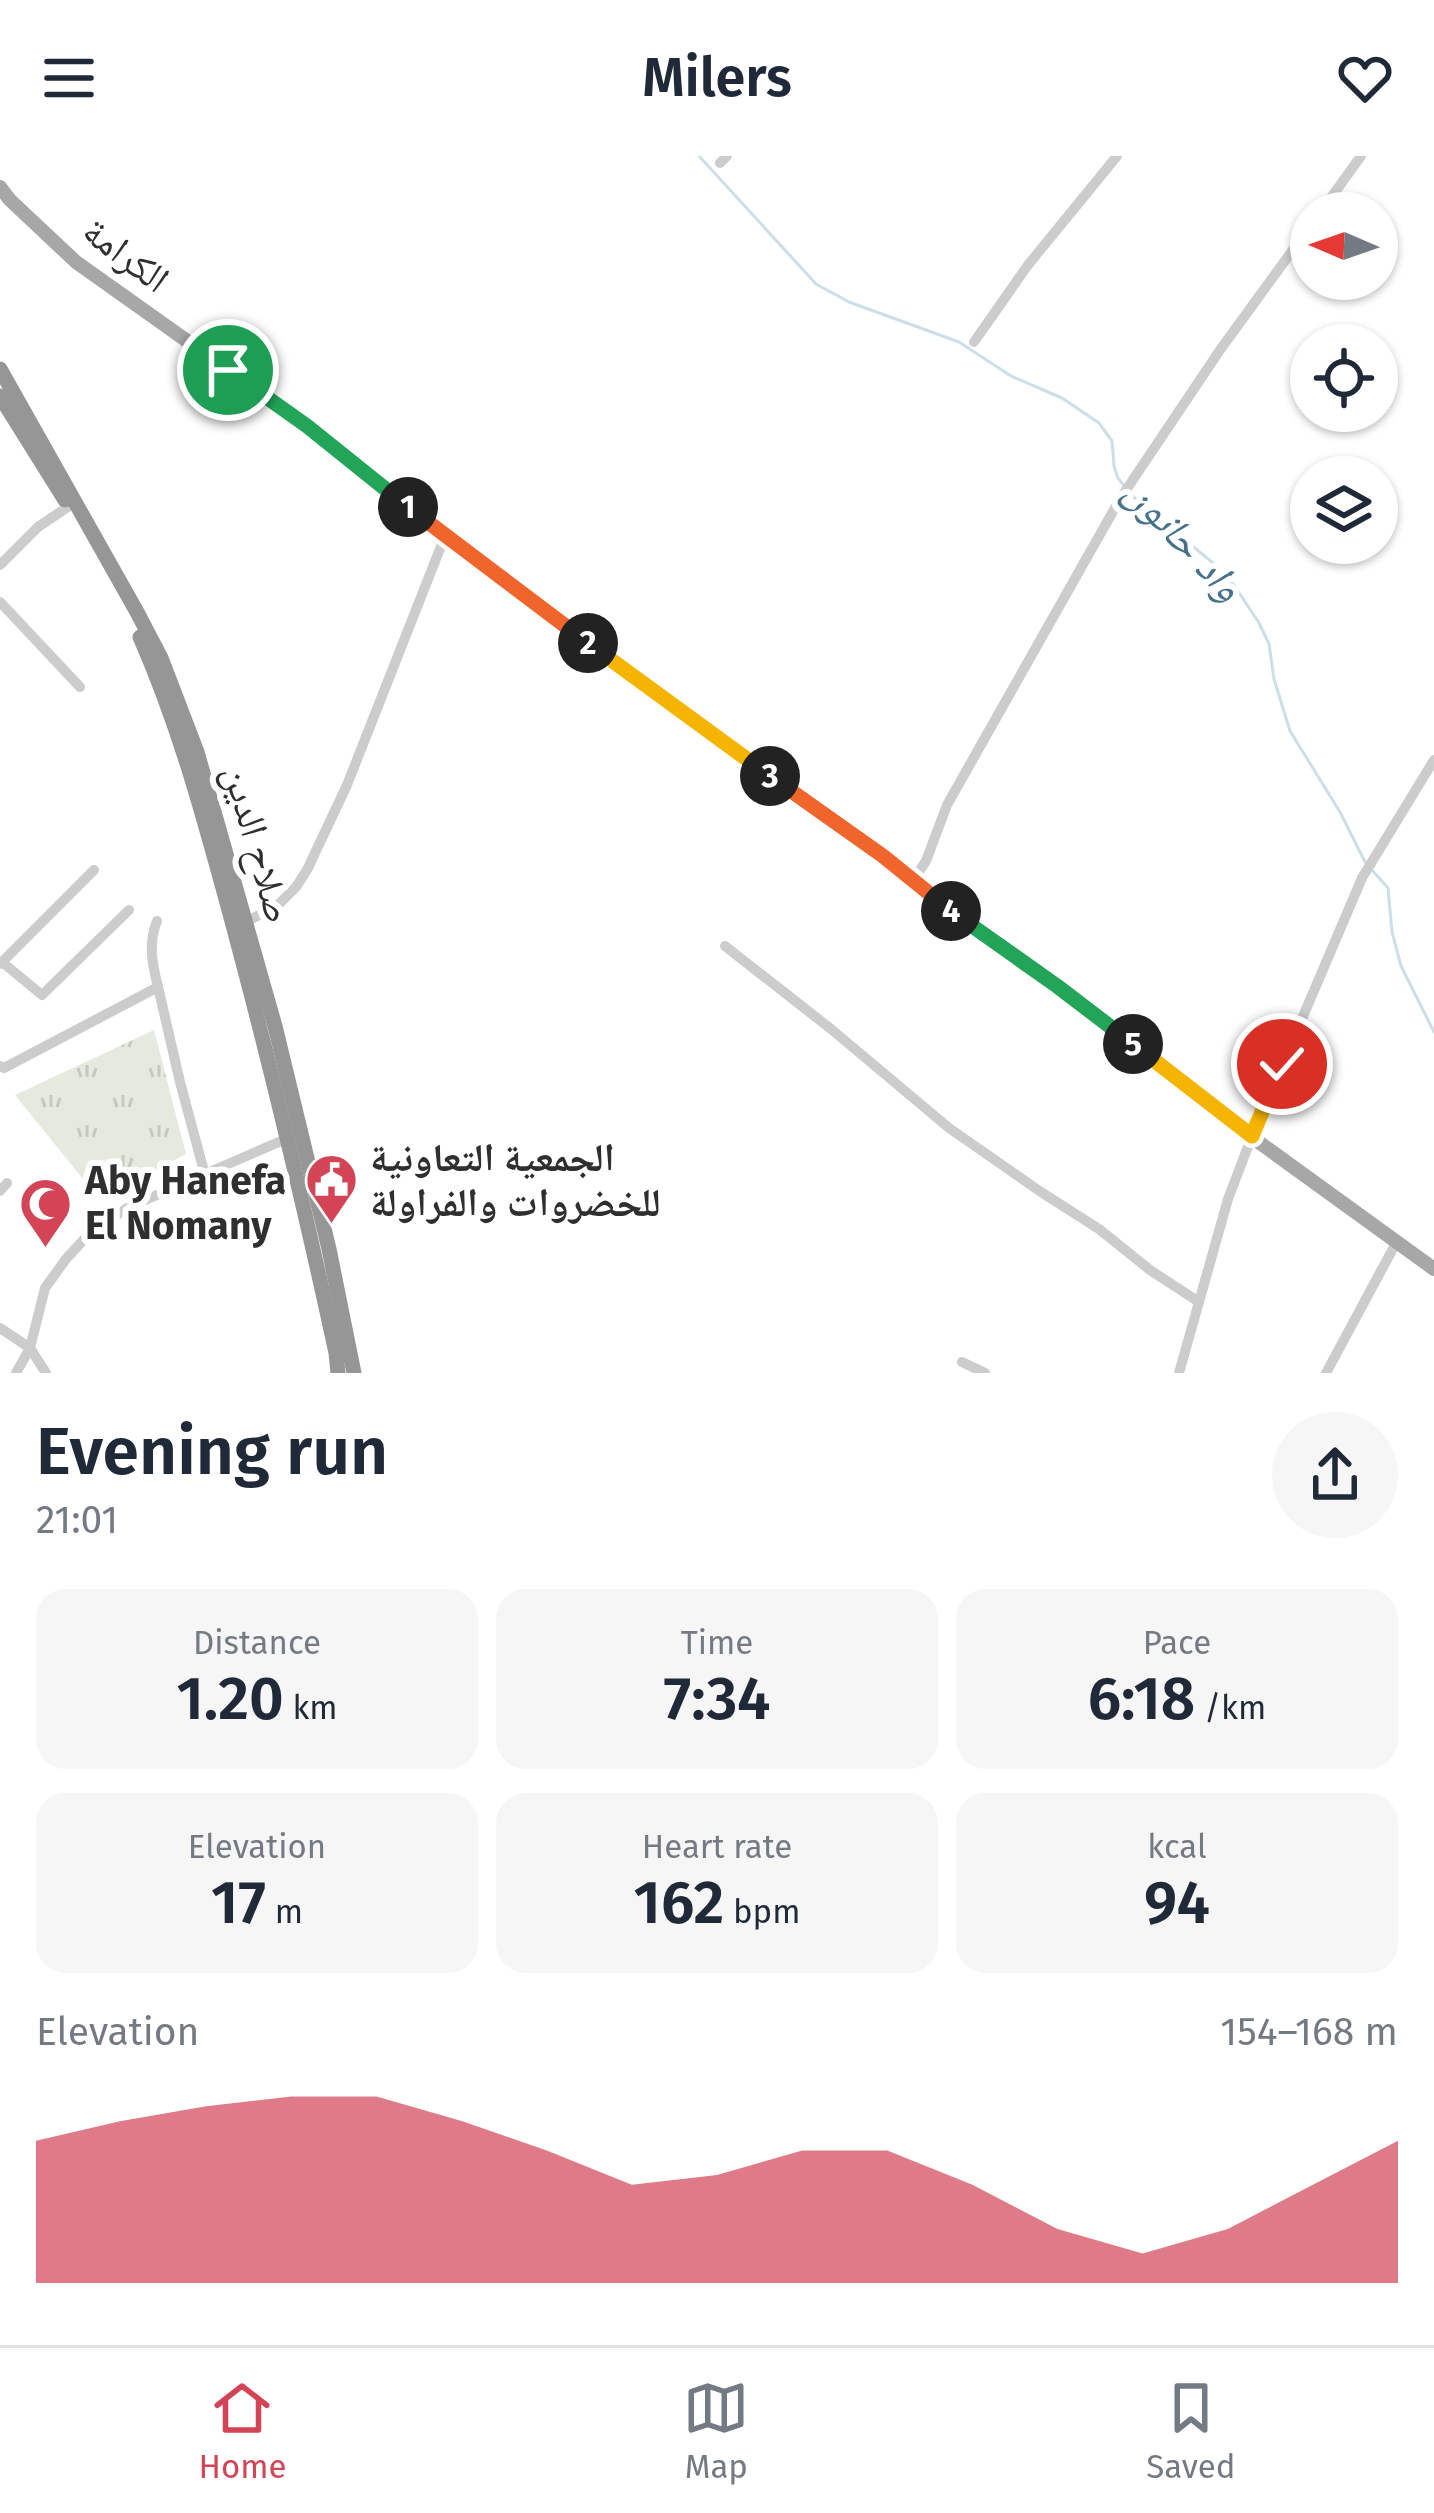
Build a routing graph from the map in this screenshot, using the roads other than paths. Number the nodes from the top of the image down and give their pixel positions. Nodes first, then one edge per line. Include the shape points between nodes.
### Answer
1 (1117, 156) edge
2 (1361, 156) edge
3 (0, 187) edge
4 (1335, 192) edge
5 (1290, 254) edge
6 (974, 342) dead end
7 (0, 369) edge
8 (0, 395) edge
9 (69, 506) junction
10 (446, 536) junction
11 (0, 565) edge
12 (0, 602) edge
13 (80, 687) dead end
14 (1434, 760) edge
15 (94, 870) dead end
16 (912, 881) junction
17 (129, 910) dead end
18 (158, 921) dead end
19 (245, 922) junction
20 (725, 946) dead end
21 (1, 963) edge
22 (158, 987) junction
23 (0, 1066) edge
24 (1252, 1136) junction
25 (288, 1138) junction
26 (205, 1174) junction
27 (1396, 1243) junction
28 (1434, 1269) edge
29 (1199, 1302) junction
30 (0, 1328) edge
31 (30, 1348) junction
32 (962, 1362) dead end
33 (16, 1373) edge
34 (46, 1373) edge
35 (338, 1373) edge
36 (354, 1373) edge
37 (985, 1373) edge
38 (1179, 1373) edge
39 (1326, 1373) edge

1 - 6 street
2 - 4 street
3 - 10 main road, الكرامة via 76,262
5 - 16 street via 1126,490
7 - 19 highway, صلاح الدين via 161,658
8 - 9 highway, صلاح الدين
9 - 11 street
9 - 25 highway, صلاح الدين via 132,620 184,750
10 - 16 main road, الكرامة
10 - 19 street via 307,869 276,907
12 - 13 street
14 - 24 street via 1365,873
15 - 21 street
16 - 24 main road, الكرامة
17 - 21 street via 43,995
18 - 22 street via 151,936
19 - 36 highway, صلاح الدين
20 - 29 street via 950,1128
22 - 23 street
22 - 26 street
24 - 27 main road, الكرامة
24 - 29 street
25 - 26 street
25 - 35 highway, صلاح الدين
26 - 31 street via 88,1235 46,1288
27 - 28 main road, الكرامة
27 - 39 street
29 - 38 street
30 - 31 street
31 - 33 street
31 - 34 street
32 - 37 street

